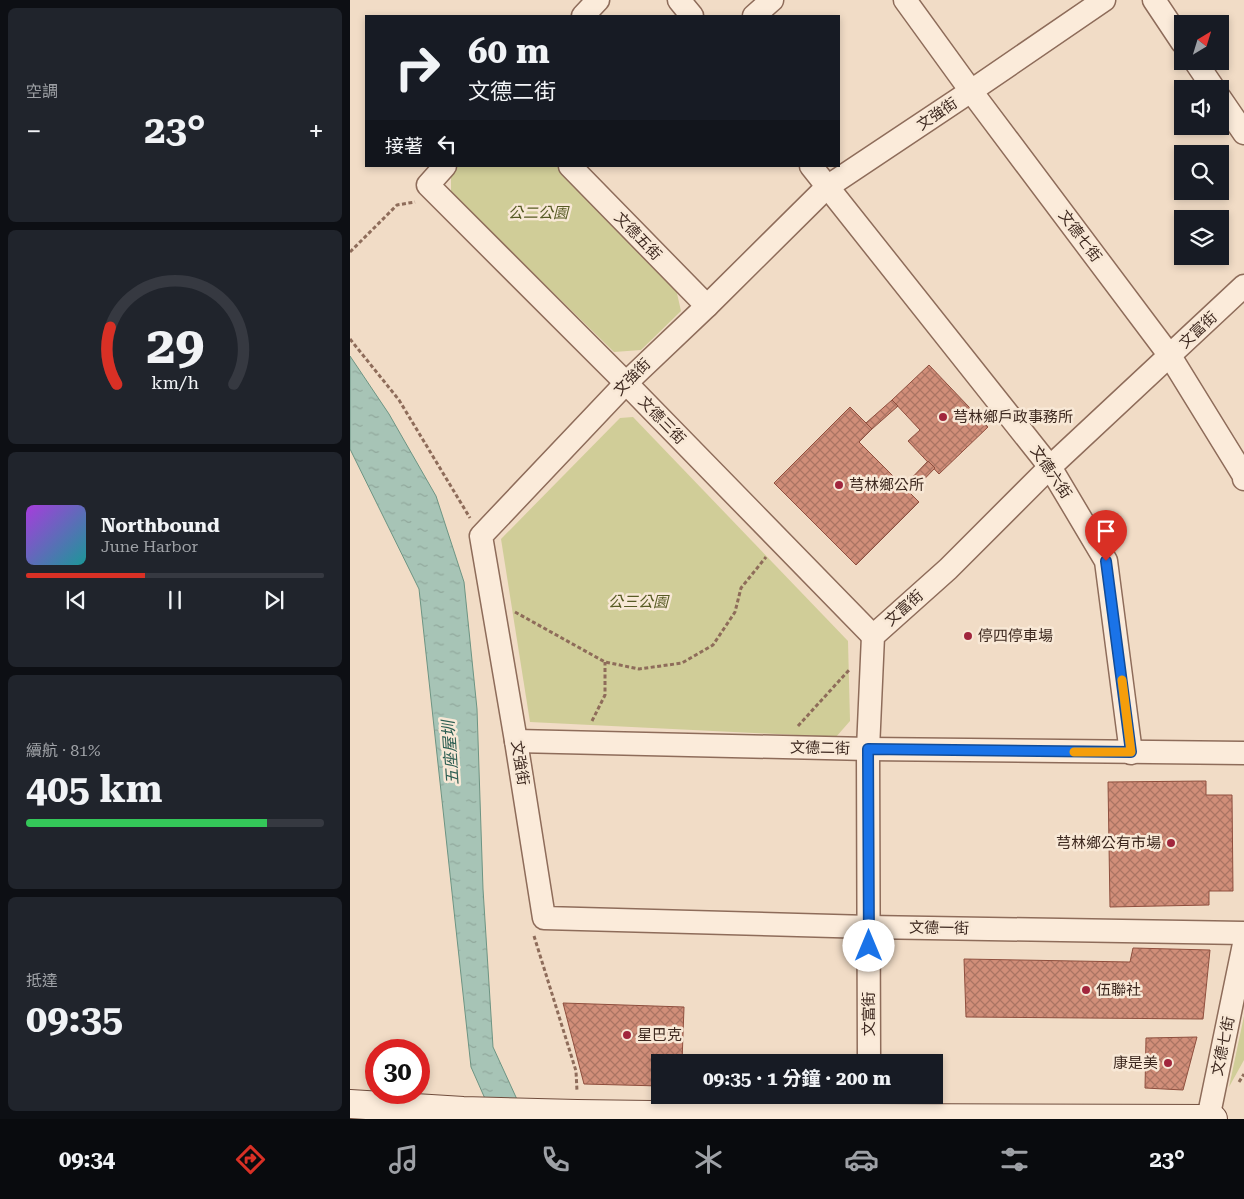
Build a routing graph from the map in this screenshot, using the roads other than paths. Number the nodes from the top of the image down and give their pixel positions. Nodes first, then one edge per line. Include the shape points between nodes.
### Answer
1 (598, 0) edge
2 (679, 0) edge
3 (772, 0) edge
4 (905, 0) edge
5 (1104, 0) edge
6 (1154, 0) edge
7 (584, 15) edge
8 (691, 15) edge
9 (755, 15) edge
10 (1174, 30) edge
11 (971, 91) junction
12 (1229, 111) edge
13 (1244, 133) edge
14 (444, 167) edge
15 (571, 167) edge
16 (812, 167) edge
17 (827, 187) junction
18 (1244, 286) edge
19 (706, 306) junction
20 (1170, 356) junction
21 (626, 382) junction
22 (1050, 467) junction
23 (1244, 479) edge
24 (873, 636) junction
25 (516, 741) junction
26 (868, 749) junction
27 (1131, 752) junction
28 (1244, 753) edge
29 (544, 918) joint
30 (869, 927) junction
31 (1244, 933) edge
32 (1244, 944) edge
33 (869, 1054) edge
34 (350, 1104) edge
35 (869, 1110) edge
36 (1208, 1119) edge
37 (1213, 1119) edge

1 - 7 street
2 - 8 street
3 - 9 street
4 - 11 street, 文德七街
5 - 11 street, 文強街
6 - 10 street
11 - 17 street, 文強街
11 - 20 street, 文德七街
12 - 13 street
14 - 21 street, 文德三街 via 431,188
15 - 19 street, 文德五街
16 - 17 street, 文德六街
17 - 19 street, 文強街
17 - 22 street, 文德六街
18 - 20 street, 文富街
19 - 21 street, 文強街
20 - 22 street, 文富街
20 - 23 street, 文德七街
21 - 24 street, 文德三街
21 - 25 street, 文強街 via 481,536
22 - 24 street, 文富街 via 948,569
22 - 27 street, 文德六街 via 1106,561
24 - 26 street, 文富街
25 - 26 street, 文德二街
25 - 29 street, 文強街
26 - 27 street, 文德二街
26 - 30 street, 文富街
27 - 28 street, 文德二街
29 - 30 street, 文德一街
30 - 31 street, 文德一街
30 - 33 street, 文富街
32 - 36 street, 文德七街
34 - 35 main road via 577,1114
35 - 36 main road
36 - 37 main road

